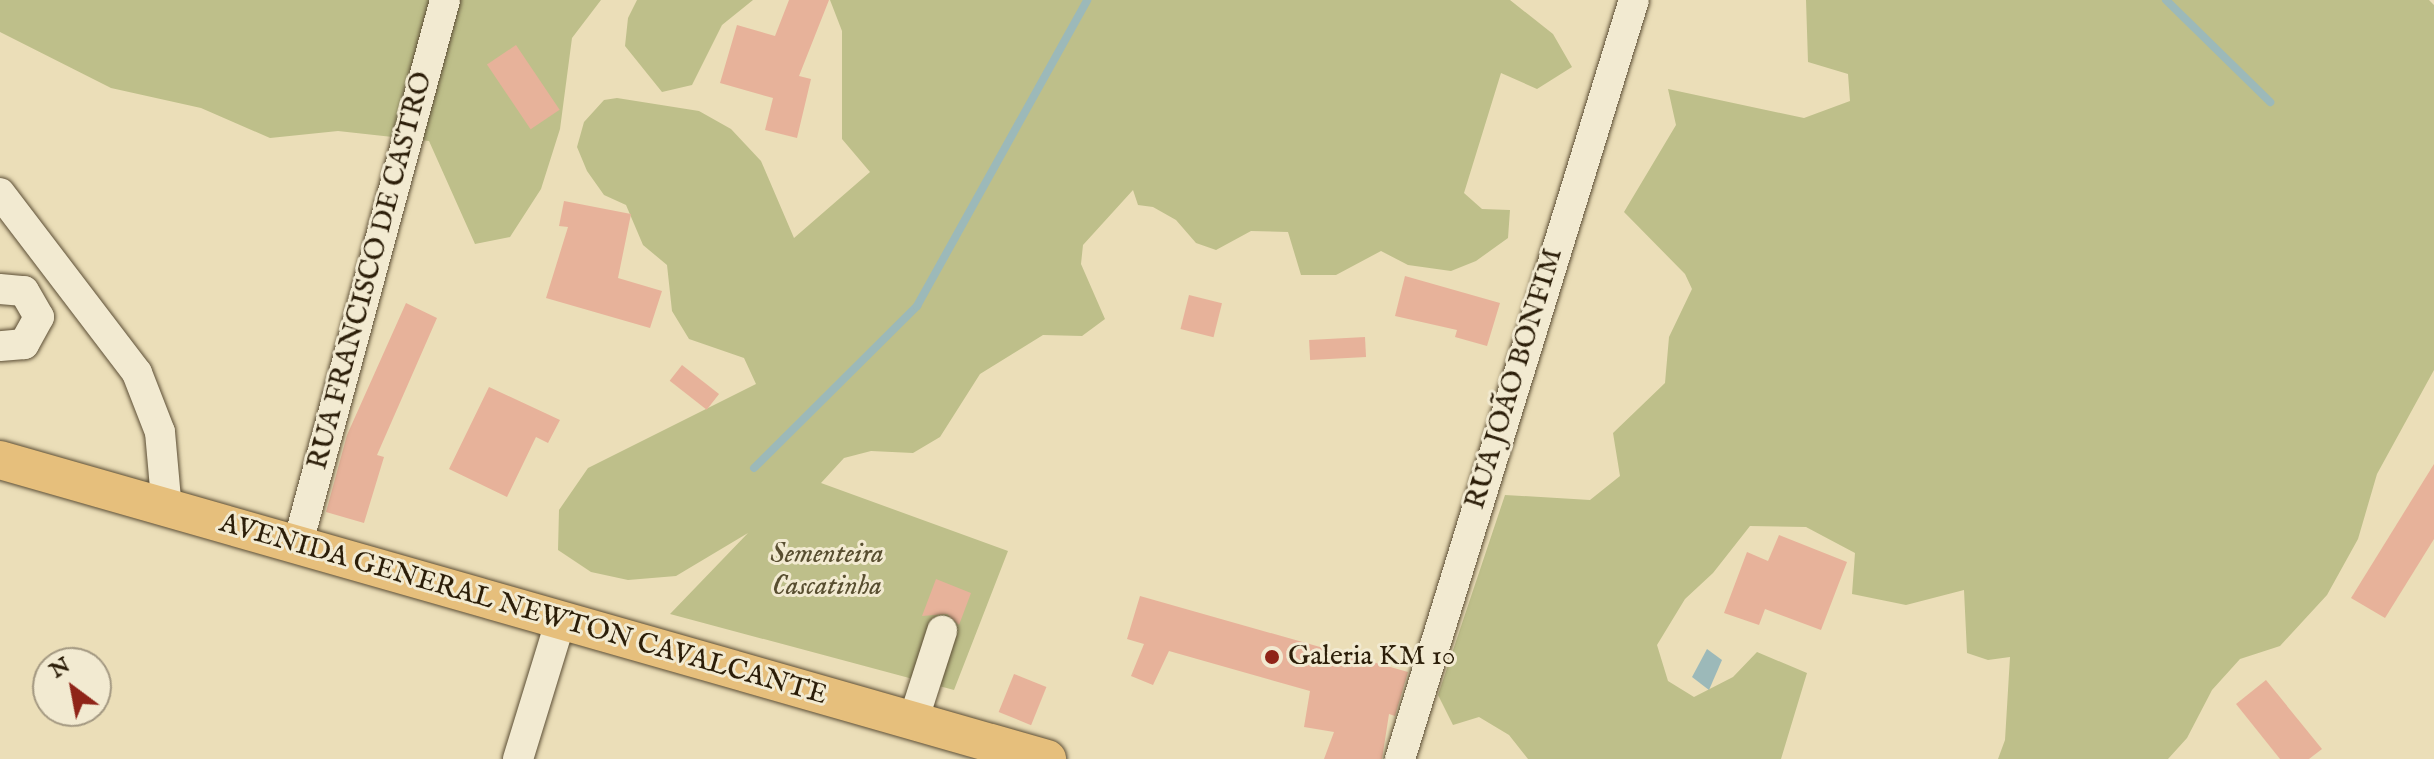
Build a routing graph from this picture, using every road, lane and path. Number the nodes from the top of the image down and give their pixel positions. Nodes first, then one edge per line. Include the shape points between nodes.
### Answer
1 (445, 0) edge
2 (1634, 0) edge
3 (0, 193) edge
4 (0, 289) edge
5 (0, 346) edge
6 (0, 460) edge
7 (167, 510) junction
8 (298, 543) junction
9 (561, 619) junction
10 (942, 631) dead end
11 (913, 721) junction
12 (518, 759) edge
13 (1047, 759) edge
14 (1400, 759) edge

1 - 8 street, RUA FRANCISCO DE CASTRO
2 - 14 street, RUA JOÃO BONFIM
3 - 7 street via 137,373 160,432
4 - 5 street via 24,291 39,317 24,344
6 - 7 main road, AVENIDA GENERAL NEWTON CAVALCANTE
7 - 8 main road, AVENIDA GENERAL NEWTON CAVALCANTE
8 - 9 main road, AVENIDA GENERAL NEWTON CAVALCANTE
9 - 11 main road, AVENIDA GENERAL NEWTON CAVALCANTE
9 - 12 street
10 - 11 street
11 - 13 main road, AVENIDA GENERAL NEWTON CAVALCANTE

